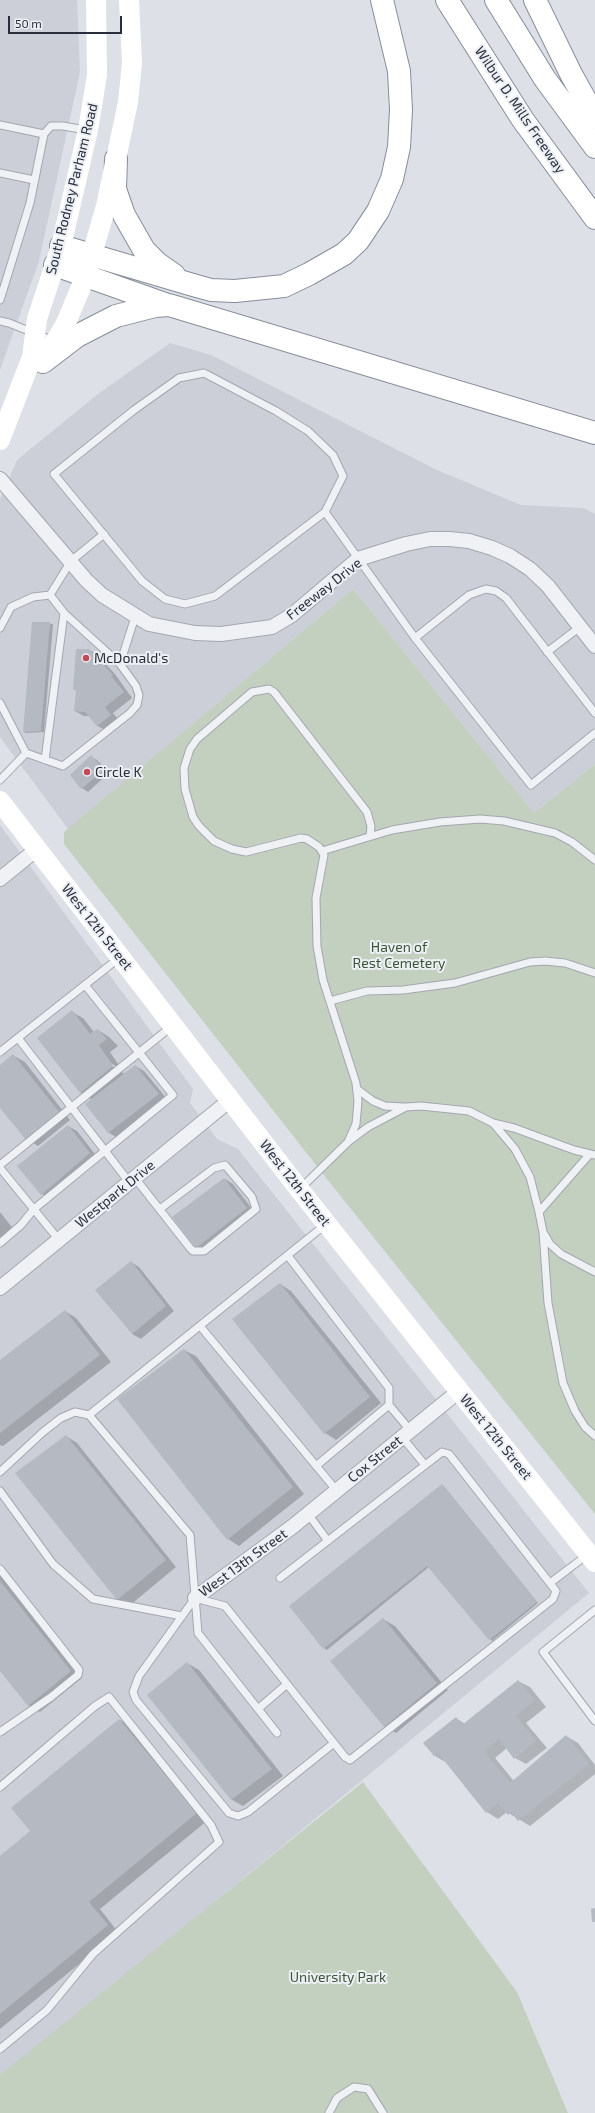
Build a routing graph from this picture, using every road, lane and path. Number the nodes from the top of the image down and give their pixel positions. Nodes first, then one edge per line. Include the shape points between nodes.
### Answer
1 (96, 0) edge
2 (129, 0) edge
3 (382, 0) edge
4 (447, 0) edge
5 (496, 0) edge
6 (535, 0) edge
7 (595, 117) edge
8 (0, 126) edge
9 (88, 130) junction
10 (44, 134) junction
11 (595, 147) edge
12 (116, 159) junction
13 (0, 173) edge
14 (34, 180) junction
15 (595, 218) edge
16 (58, 256) junction
17 (88, 266) junction
18 (193, 286) junction
19 (0, 300) edge
20 (169, 305) junction
21 (0, 321) edge
22 (36, 332) junction
23 (56, 341) junction
24 (35, 368) junction
25 (595, 433) edge
26 (0, 440) edge
27 (0, 479) edge
28 (325, 512) junction
29 (104, 534) junction
30 (358, 559) junction
31 (71, 561) junction
32 (50, 595) junction
33 (64, 613) junction
34 (135, 617) junction
35 (580, 627) junction
36 (0, 628) edge
37 (415, 638) junction
38 (595, 646) edge
39 (548, 652) junction
40 (120, 664) junction
41 (0, 703) edge
42 (595, 713) edge
43 (595, 733) edge
44 (26, 753) junction
45 (45, 760) junction
46 (0, 780) edge
47 (0, 801) edge
48 (370, 836) junction
49 (37, 849) junction
50 (322, 851) junction
51 (595, 860) edge
52 (0, 879) edge
53 (120, 957) junction
54 (595, 973) edge
55 (85, 985) junction
56 (330, 1001) junction
57 (172, 1026) junction
58 (18, 1038) junction
59 (0, 1052) edge
60 (139, 1052) junction
61 (357, 1089) junction
62 (230, 1100) junction
63 (406, 1107) junction
64 (71, 1108) junction
65 (493, 1123) junction
66 (348, 1142) junction
67 (105, 1151) junction
68 (592, 1155) edge
69 (0, 1166) edge
70 (132, 1180) junction
71 (299, 1189) junction
72 (34, 1209) junction
73 (160, 1209) junction
74 (539, 1212) junction
75 (327, 1224) junction
76 (543, 1232) junction
77 (59, 1240) junction
78 (0, 1243) edge
79 (288, 1256) junction
80 (595, 1272) edge
81 (0, 1288) edge
82 (200, 1326) junction
83 (459, 1391) junction
84 (389, 1405) junction
85 (89, 1415) junction
86 (406, 1434) junction
87 (595, 1436) edge
88 (425, 1465) junction
89 (316, 1466) junction
90 (0, 1472) edge
91 (0, 1491) edge
92 (336, 1491) junction
93 (308, 1514) junction
94 (292, 1527) joint
95 (328, 1541) junction
96 (592, 1558) edge
97 (0, 1570) edge
98 (280, 1578) dead end
99 (550, 1583) junction
100 (195, 1598) junction
101 (595, 1610) edge
102 (182, 1616) junction
103 (287, 1684) junction
104 (258, 1709) junction
105 (595, 1721) edge
106 (0, 1732) edge
107 (277, 1733) dead end
108 (334, 1743) junction
109 (0, 1787) edge
110 (0, 2050) edge
111 (329, 2113) edge
112 (382, 2113) edge

1 - 9 main road, South Rodney Parham Road via 97,75
2 - 12 main road, South Rodney Parham Road via 132,64 128,102
3 - 18 highway via 399,71 401,110 399,147 392,179 378,211 358,241 344,254 284,286 235,291
4 - 15 highway, Wilbur D. Mills Freeway via 523,120
5 - 11 highway via 545,78
6 - 7 highway
8 - 10 lane
9 - 10 lane via 51,126
9 - 16 main road, South Rodney Parham Road
10 - 14 lane
12 - 17 main road, South Rodney Parham Road via 106,206
12 - 18 highway via 115,190 136,238 164,270
13 - 14 lane
14 - 19 lane via 30,203
16 - 17 highway
16 - 22 main road, South Rodney Parham Road via 37,319
17 - 18 highway
17 - 20 highway
17 - 23 main road, South Rodney Parham Road via 66,323
20 - 24 highway via 116,316 77,336
20 - 25 highway
21 - 22 lane
22 - 23 lane
22 - 24 main road, South Rodney Parham Road
23 - 24 main road, South Rodney Parham Road
24 - 26 main road, South Rodney Parham Road
27 - 31 street, Freeway Drive
28 - 29 lane via 215,596 185,604 165,599 142,581
28 - 29 lane via 343,476 333,455 308,431 204,373 179,378 134,410 54,474
28 - 30 lane
29 - 31 lane
30 - 34 street, Freeway Drive via 292,615 272,627 221,634 195,633 148,624
30 - 35 street, Freeway Drive via 430,539 469,541 492,548 510,556 548,586
30 - 37 lane
31 - 32 lane
31 - 34 street, Freeway Drive via 102,595
32 - 33 lane
32 - 36 lane via 33,597 11,608
33 - 40 lane
33 - 45 lane
34 - 40 lane
35 - 38 street, Freeway Drive
35 - 39 lane
37 - 39 lane via 469,595 486,589 496,591 506,598
37 - 43 lane via 531,785
39 - 42 lane
40 - 45 lane via 136,686 139,695 134,709 63,766
41 - 44 lane
44 - 45 lane
44 - 46 lane
47 - 49 main road, West 12th Street
48 - 50 lane
48 - 50 lane via 371,826 367,812 274,692 269,689 252,692 197,739 190,749 185,762 185,789 193,817 198,826 214,841 232,849 252,852 301,838 307,839
48 - 51 lane via 440,822 480,819 504,821 555,833 572,842
49 - 52 street
49 - 53 main road, West 12th Street
50 - 56 lane via 324,855 316,898 317,946
53 - 55 lane
53 - 57 main road, West 12th Street
54 - 56 lane via 565,963 530,962 455,983 403,990 366,991
55 - 58 lane
55 - 60 lane
56 - 61 lane
57 - 60 lane
57 - 62 main road, West 12th Street
58 - 59 lane
58 - 64 lane
60 - 64 lane
60 - 67 lane via 173,1095
61 - 63 lane via 385,1106
61 - 66 lane via 356,1124
62 - 70 street, Westpark Drive
62 - 71 main road, West 12th Street
63 - 65 lane via 422,1106 469,1111
63 - 66 lane via 368,1127
64 - 67 lane
64 - 69 lane
65 - 68 lane
65 - 74 lane via 515,1149 530,1177
66 - 71 lane
67 - 70 lane
67 - 72 lane
68 - 74 lane
69 - 72 lane
70 - 73 lane
70 - 77 street, Westpark Drive
71 - 75 main road, West 12th Street
72 - 77 lane
72 - 78 lane via 21,1225
73 - 73 lane via 190,1248 199,1252 204,1251 256,1209 252,1197 225,1165 214,1168
74 - 76 lane
75 - 79 lane
75 - 83 main road, West 12th Street
76 - 80 lane via 550,1244 561,1254
76 - 87 lane via 548,1303 563,1383 575,1411
77 - 81 street, Westpark Drive
79 - 82 lane
79 - 84 lane via 390,1388
82 - 85 lane
82 - 89 lane
83 - 86 street, Cox Street
83 - 96 main road, West 12th Street
84 - 86 lane
84 - 89 lane
85 - 90 lane via 75,1412 61,1418
85 - 100 lane via 190,1535
86 - 88 lane
86 - 92 street, Cox Street
88 - 95 lane
88 - 99 lane via 442,1452 449,1454
89 - 92 lane
91 - 102 lane via 52,1564 93,1598
92 - 93 street, Cox Street
93 - 94 street, Cox Street
93 - 95 lane
94 - 100 street, West 13th Street
95 - 98 lane
96 - 99 lane
97 - 106 lane via 79,1670 78,1675 51,1698
99 - 108 lane via 556,1591 553,1599 350,1760
100 - 102 lane
100 - 103 lane via 225,1606
100 - 104 lane via 198,1633
101 - 105 lane via 543,1652
102 - 108 lane via 139,1676 133,1692 136,1700 229,1813 238,1816 248,1812
103 - 104 lane
103 - 108 lane
104 - 107 lane
109 - 110 lane via 109,1697 211,1825 219,1842 93,1954 47,2010
111 - 112 lane via 337,2098 354,2087 368,2089

